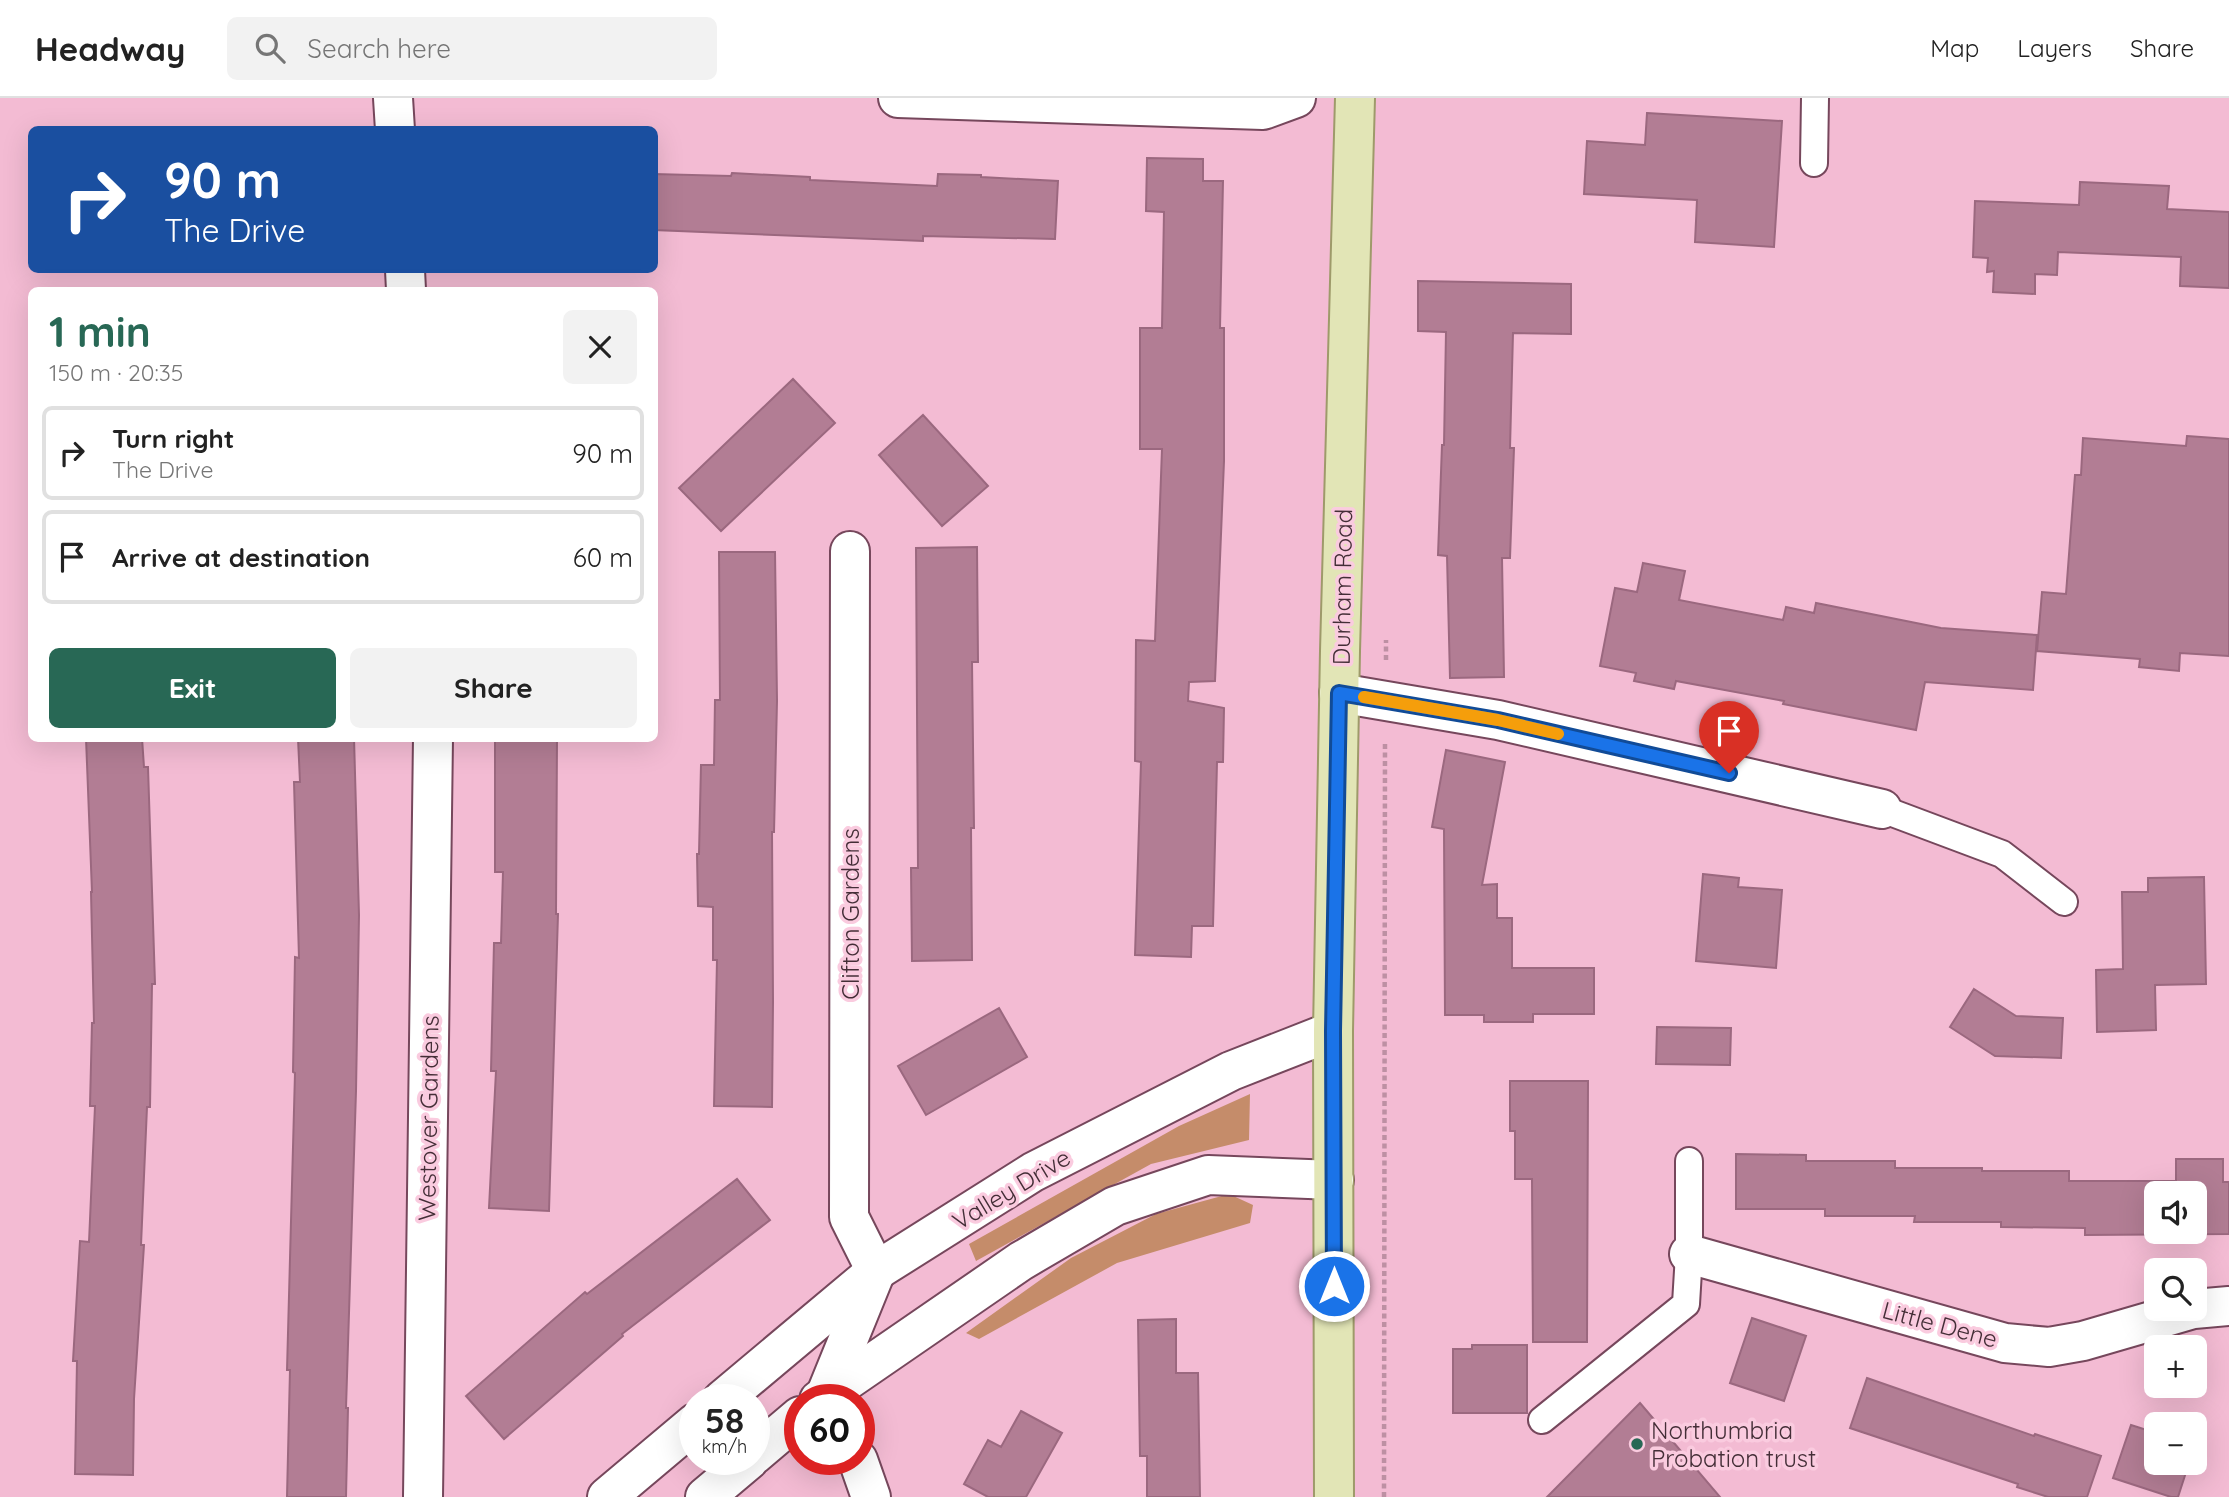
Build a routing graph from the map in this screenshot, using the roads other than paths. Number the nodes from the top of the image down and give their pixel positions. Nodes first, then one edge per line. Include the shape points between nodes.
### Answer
1 (393, 98) edge
2 (898, 98) edge
3 (1296, 98) edge
4 (1355, 98) edge
5 (1815, 98) edge
6 (395, 126) edge
7 (1814, 163) dead end
8 (850, 551) dead end
9 (1339, 693) junction
10 (433, 742) edge
11 (1882, 809) joint
12 (2064, 902) dead end
13 (1333, 1031) junction
14 (1689, 1161) dead end
15 (1334, 1180) junction
16 (1689, 1254) junction
17 (876, 1271) junction
18 (2229, 1306) edge
19 (2207, 1308) edge
20 (2151, 1321) edge
21 (741, 1384) edge
22 (826, 1384) edge
23 (845, 1384) edge
24 (1542, 1420) dead end
25 (784, 1431) edge
26 (679, 1436) edge
27 (770, 1442) edge
28 (731, 1475) edge
29 (863, 1475) edge
30 (423, 1497) edge
31 (607, 1497) edge
32 (705, 1497) edge
33 (871, 1497) edge
34 (1334, 1497) edge

1 - 6 street
2 - 3 street via 1263,110
4 - 9 main road, Durham Road
5 - 7 lane
8 - 17 street, Clifton Gardens via 849,1217
9 - 11 street via 1498,720
9 - 13 main road, Durham Road
10 - 30 street, Westover Gardens
11 - 12 lane via 2002,855
13 - 15 main road, Durham Road
13 - 17 street, Valley Drive via 1231,1071 1032,1172
14 - 16 lane
15 - 23 street via 1208,1175 1115,1206 1021,1261
15 - 34 main road, Durham Road
16 - 20 street, Little Dene via 2005,1343 2049,1347
16 - 24 lane via 1686,1304
17 - 21 street, Valley Drive
17 - 22 street
18 - 19 street, Little Dene
25 - 27 street
26 - 31 street
28 - 32 street
29 - 33 street

